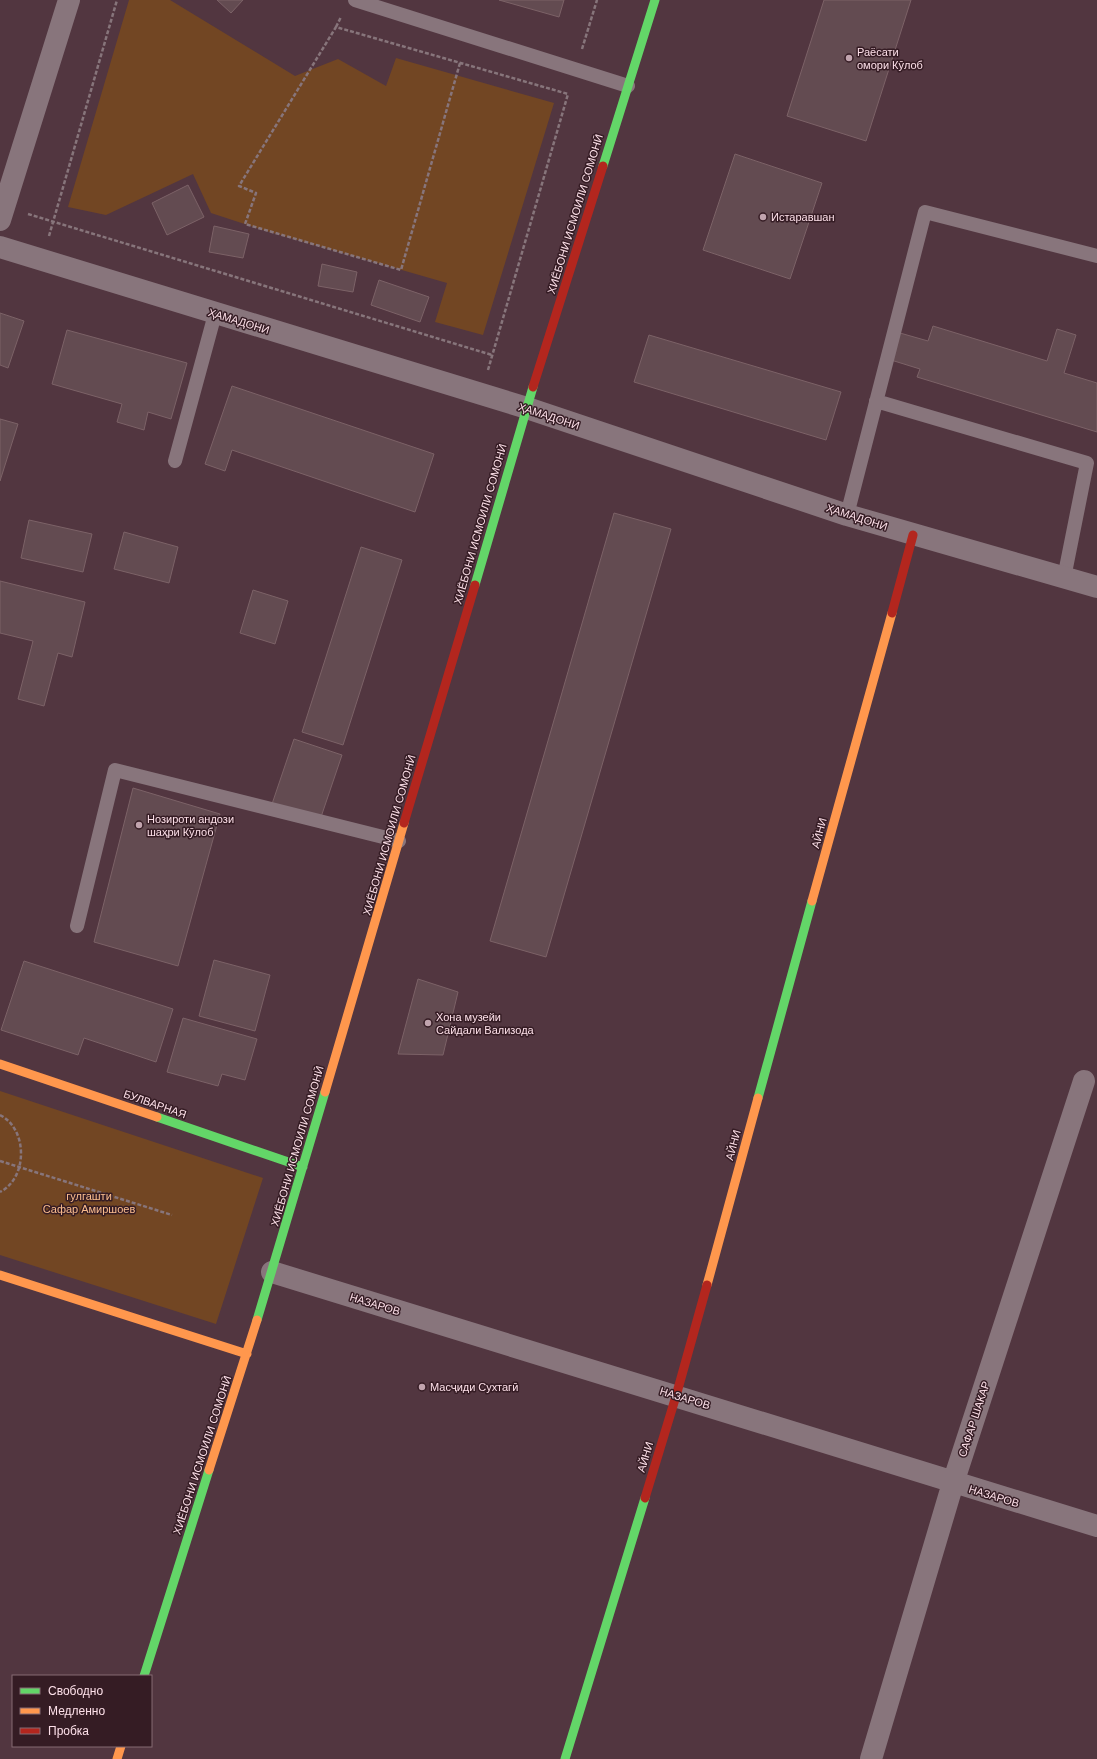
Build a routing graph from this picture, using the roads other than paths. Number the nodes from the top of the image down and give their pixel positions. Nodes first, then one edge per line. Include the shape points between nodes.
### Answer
1 (69, 0) edge
2 (355, 0) edge
3 (655, 0) edge
4 (628, 86) junction
5 (2, 213) edge
6 (0, 248) edge
7 (1097, 256) edge
8 (215, 314) junction
9 (876, 402) junction
10 (527, 408) junction
11 (175, 461) dead end
12 (847, 515) junction
13 (913, 535) junction
14 (1064, 578) junction
15 (1097, 587) edge
16 (399, 841) junction
17 (77, 926) dead end
18 (0, 1064) edge
19 (1084, 1081) dead end
20 (303, 1167) junction
21 (272, 1272) junction
22 (0, 1275) edge
23 (247, 1354) junction
24 (676, 1396) junction
25 (953, 1484) junction
26 (1097, 1526) edge
27 (144, 1675) edge
28 (121, 1747) edge
29 (117, 1759) edge
30 (565, 1759) edge
31 (871, 1759) edge

1 - 5 street
2 - 4 lane
3 - 4 street, ХИЁБОНИ ИСМОИЛИ СОМОНӢ
4 - 10 street, ХИЁБОНИ ИСМОИЛИ СОМОНӢ
6 - 8 street, ҲАМАДОНИ
7 - 9 lane via 925,212
8 - 10 street, ҲАМАДОНИ
8 - 11 lane
9 - 12 lane
9 - 14 lane via 1087,463
10 - 12 street, ҲАМАДОНИ
10 - 16 street, ХИЁБОНИ ИСМОИЛИ СОМОНӢ
12 - 13 street, ҲАМАДОНИ
13 - 14 street, ҲАМАДОНИ
13 - 24 street, АЙНИ
14 - 15 street, ҲАМАДОНИ
16 - 17 lane via 115,770
16 - 20 street, ХИЁБОНИ ИСМОИЛИ СОМОНӢ
18 - 20 street, БУЛВАРНАЯ
19 - 25 street, САФАР ШАКАР
20 - 21 street, ХИЁБОНИ ИСМОИЛИ СОМОНӢ
21 - 23 street, ХИЁБОНИ ИСМОИЛИ СОМОНӢ
21 - 24 street, НАЗАРОВ
22 - 23 street
23 - 27 street, ХИЁБОНИ ИСМОИЛИ СОМОНӢ
24 - 25 street, НАЗАРОВ
24 - 30 street, АЙНИ
25 - 26 street, НАЗАРОВ
25 - 31 street, САФАР ШАКАР
28 - 29 street

